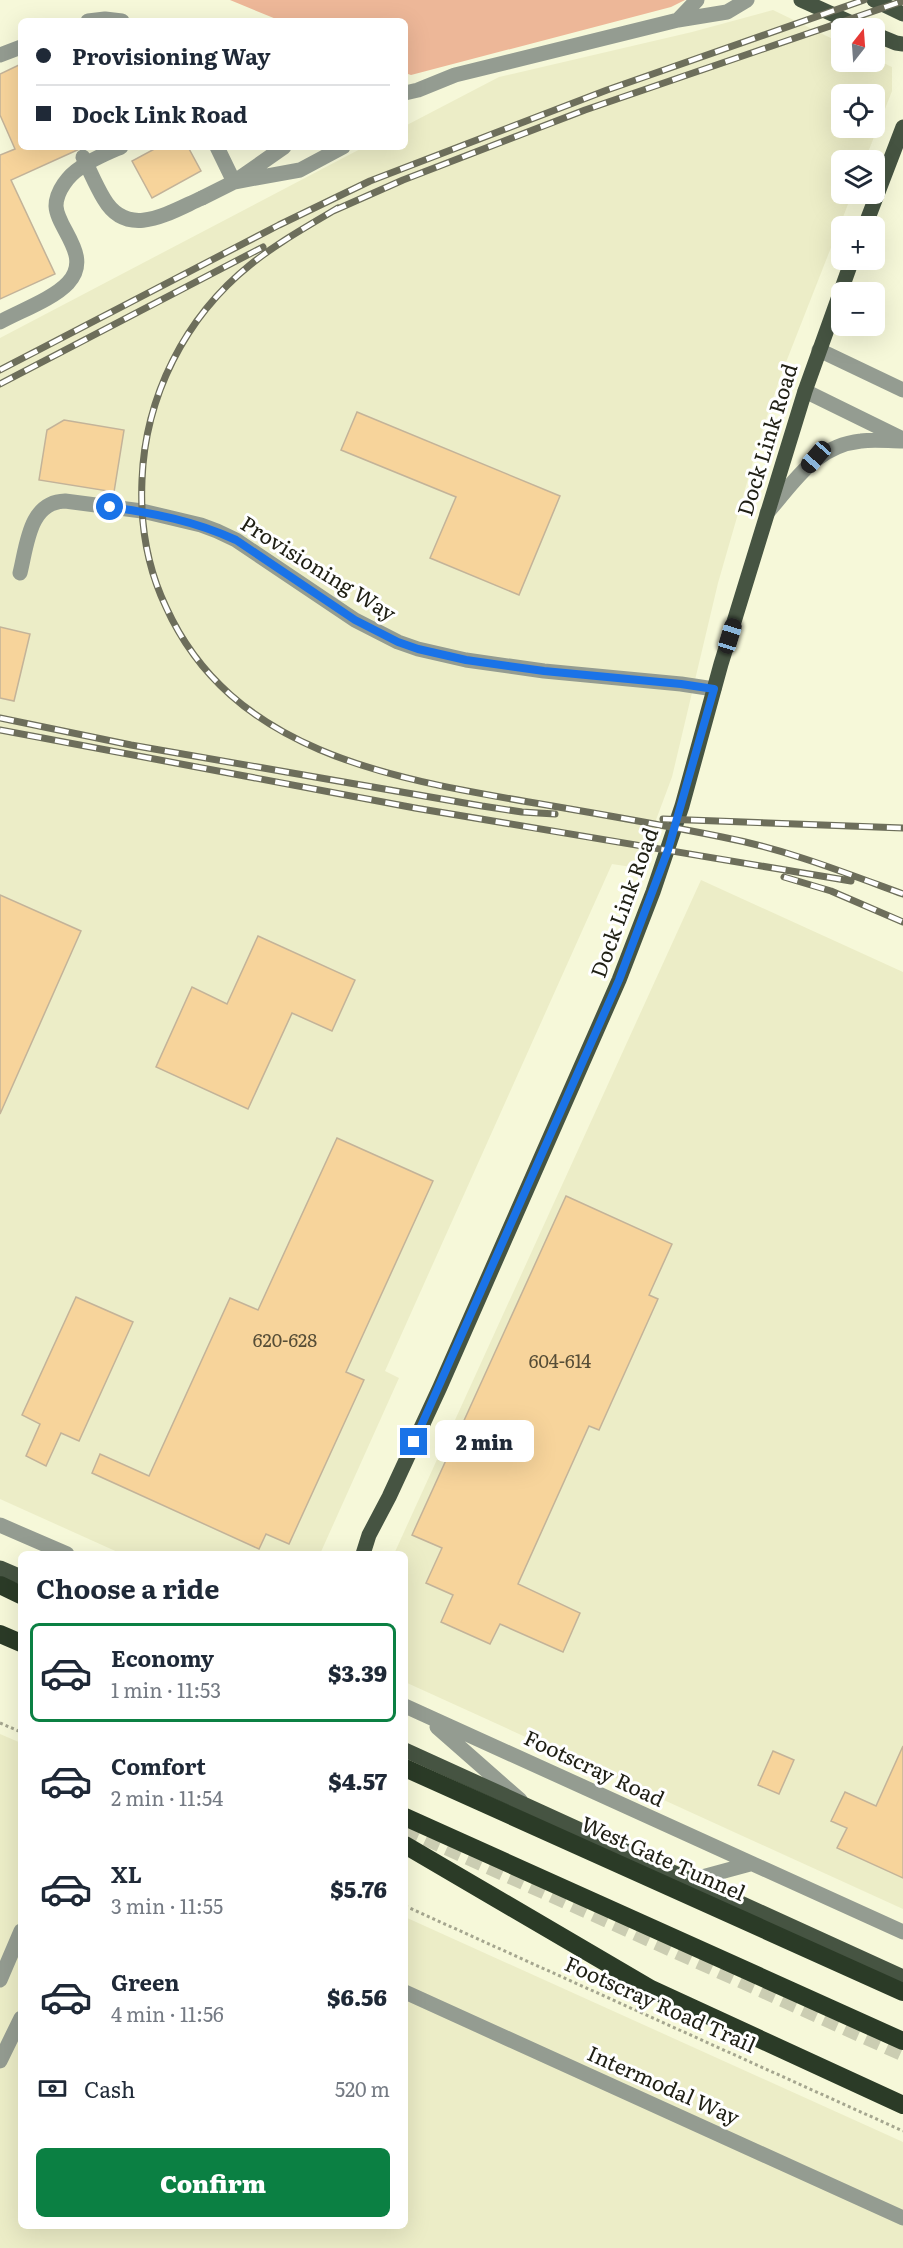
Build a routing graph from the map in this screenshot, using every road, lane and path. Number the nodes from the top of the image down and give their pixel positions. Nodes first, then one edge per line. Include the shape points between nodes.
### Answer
1 (697, 0) edge
2 (747, 0) edge
3 (801, 0) edge
4 (874, 0) edge
5 (903, 14) edge
6 (841, 18) edge
7 (678, 20) junction
8 (885, 39) edge
9 (903, 44) edge
10 (18, 48) edge
11 (0, 55) edge
12 (409, 92) edge
13 (903, 127) edge
14 (115, 150) edge
15 (218, 150) edge
16 (266, 150) edge
17 (280, 150) edge
18 (315, 150) edge
19 (337, 150) edge
20 (83, 157) dead end
21 (234, 182) junction
22 (869, 216) edge
23 (848, 270) edge
24 (0, 322) edge
25 (819, 351) junction
26 (903, 390) edge
27 (806, 391) junction
28 (903, 440) edge
29 (767, 514) junction
30 (20, 573) dead end
31 (714, 689) junction
32 (0, 1525) edge
33 (369, 1535) junction
34 (60, 1551) edge
35 (352, 1551) edge
36 (364, 1551) edge
37 (0, 1568) edge
38 (18, 1576) edge
39 (0, 1585) edge
40 (18, 1593) edge
41 (0, 1634) edge
42 (18, 1642) edge
43 (408, 1707) edge
44 (421, 1713) junction
45 (0, 1723) edge
46 (18, 1731) edge
47 (408, 1751) edge
48 (408, 1769) edge
49 (527, 1805) junction
50 (408, 1818) edge
51 (408, 1847) edge
52 (750, 1864) junction
53 (691, 1881) junction
54 (408, 1907) edge
55 (903, 1932) edge
56 (18, 1938) edge
57 (903, 1977) edge
58 (0, 1980) edge
59 (903, 1992) edge
60 (408, 1993) edge
61 (18, 2024) edge
62 (903, 2041) edge
63 (0, 2061) edge
64 (903, 2105) edge
65 (903, 2131) edge
66 (903, 2218) edge

1 - 7 street
2 - 7 street via 727,12
3 - 6 main road
4 - 5 main road
7 - 12 street via 455,75
8 - 9 main road
10 - 11 street
13 - 22 main road
14 - 24 street via 78,169 60,193 56,206 75,252 73,276 54,294
15 - 21 street
16 - 21 street
17 - 21 street
18 - 21 street
19 - 21 street via 300,170
20 - 21 street, bridge via 104,200 126,219 157,218
23 - 25 main road, Dock Link Road
25 - 26 street
25 - 27 main road, Dock Link Road
27 - 28 street
27 - 29 main road, Dock Link Road
28 - 29 street via 836,446 816,457
29 - 31 main road, Dock Link Road
30 - 31 street, Provisioning Way via 33,522 54,501 142,512 201,525 236,540 355,620 418,649 544,671
31 - 33 main road, Dock Link Road via 668,850 619,980 435,1397
32 - 34 street
33 - 35 main road, Dock Link Road
33 - 36 main road, Dock Link Road
37 - 38 main road
39 - 40 highway
41 - 42 highway
43 - 44 street, Footscray Road
44 - 49 street, Footscray Road
44 - 52 street, Footscray Road
45 - 46 path
47 - 49 main road, Footscray Road
48 - 59 highway, West Gate Tunnel
49 - 53 main road, Footscray Road
50 - 62 highway
51 - 64 highway via 651,1989
52 - 53 street
52 - 55 street, Footscray Road
53 - 57 main road, Footscray Road
54 - 65 path, Footscray Road Trail
56 - 58 street
60 - 66 street, Intermodal Way
61 - 63 street

